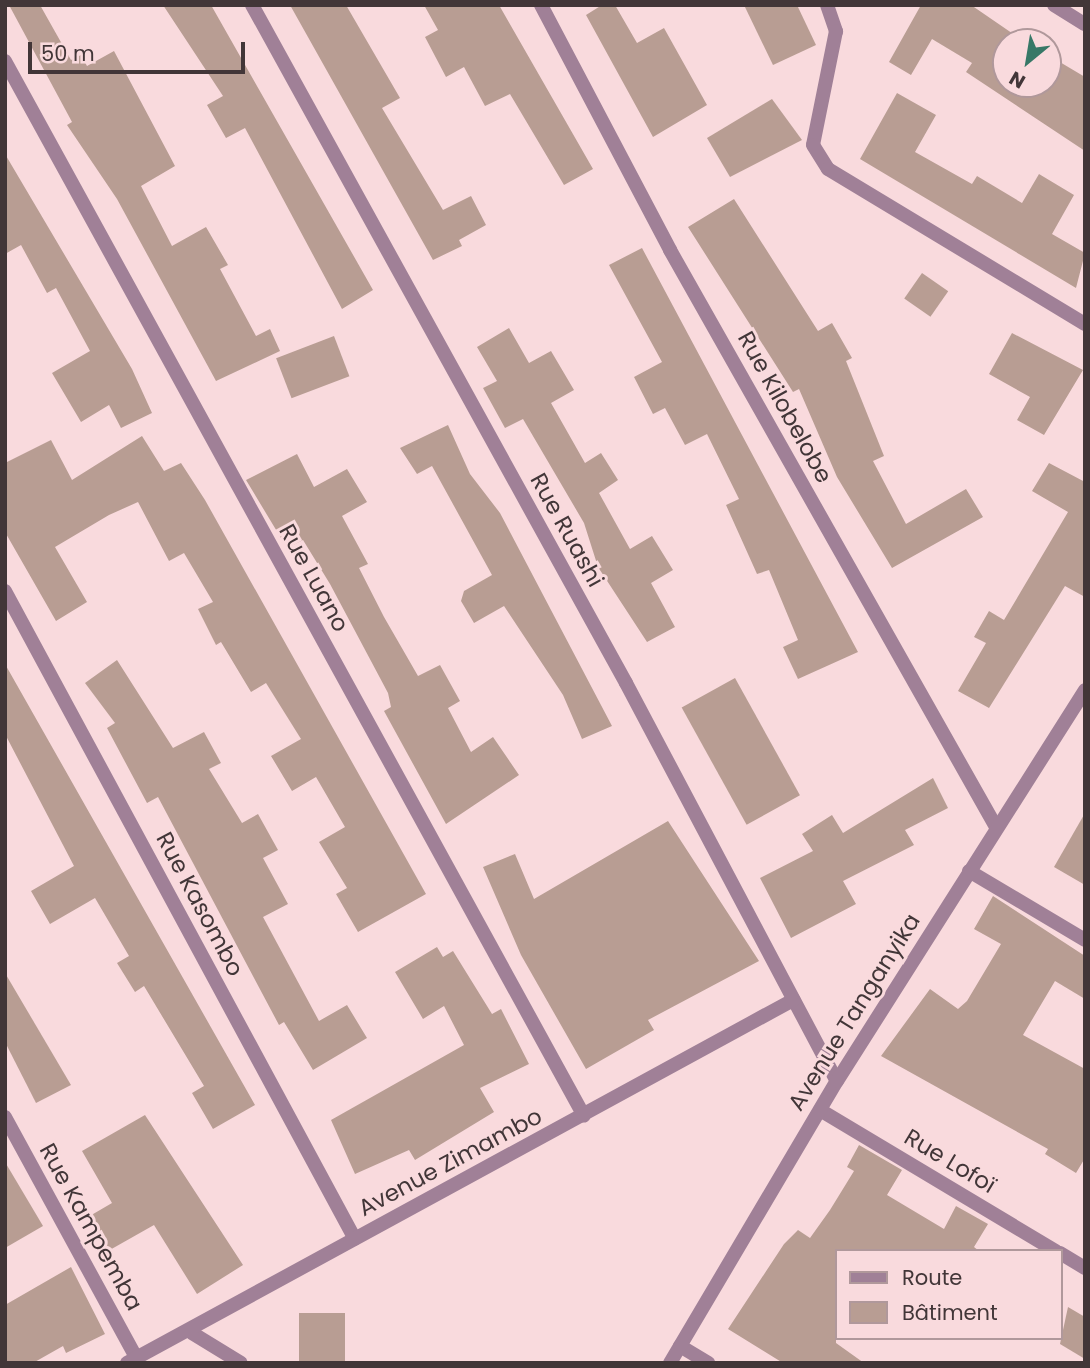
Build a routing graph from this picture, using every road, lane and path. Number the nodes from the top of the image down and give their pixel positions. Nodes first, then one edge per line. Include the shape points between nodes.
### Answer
1 (252, 5) edge
2 (541, 5) edge
3 (827, 5) edge
4 (1054, 5) edge
5 (1085, 24) edge
6 (5, 61) edge
7 (1085, 324) edge
8 (5, 591) edge
9 (1085, 690) edge
10 (996, 827) junction
11 (969, 871) junction
12 (1085, 940) edge
13 (793, 1000) junction
14 (837, 1081) junction
15 (820, 1110) junction
16 (583, 1116) junction
17 (5, 1118) edge
18 (355, 1239) junction
19 (1053, 1249) edge
20 (1062, 1254) edge
21 (1085, 1268) edge
22 (192, 1333) junction
23 (680, 1346) junction
24 (132, 1360) edge
25 (241, 1363) edge
26 (670, 1363) edge
27 (708, 1363) edge

1 - 13 street, Rue Ruashi via 626,683
2 - 10 street, Rue Kilobelobe via 670,250
3 - 7 street via 836,31 813,145 828,169
4 - 5 street
6 - 16 street, Rue Luano
8 - 18 street, Rue Kasombo
9 - 10 street, Avenue Tanganyika
10 - 11 street, Avenue Tanganyika
11 - 12 street
11 - 14 street, Avenue Tanganyika
13 - 14 street, Rue Ruashi
13 - 16 street, Avenue Zimambo
14 - 15 street, Avenue Tanganyika
15 - 19 street, Rue Lofoï
15 - 23 street, Avenue Tanganyika
16 - 18 street, Avenue Zimambo
17 - 24 street, Rue Kampemba
18 - 22 street, Avenue Zimambo
20 - 21 street, Rue Lofoï
22 - 24 street, Avenue Zimambo
22 - 25 street
23 - 26 street, Avenue Tanganyika
23 - 27 street

